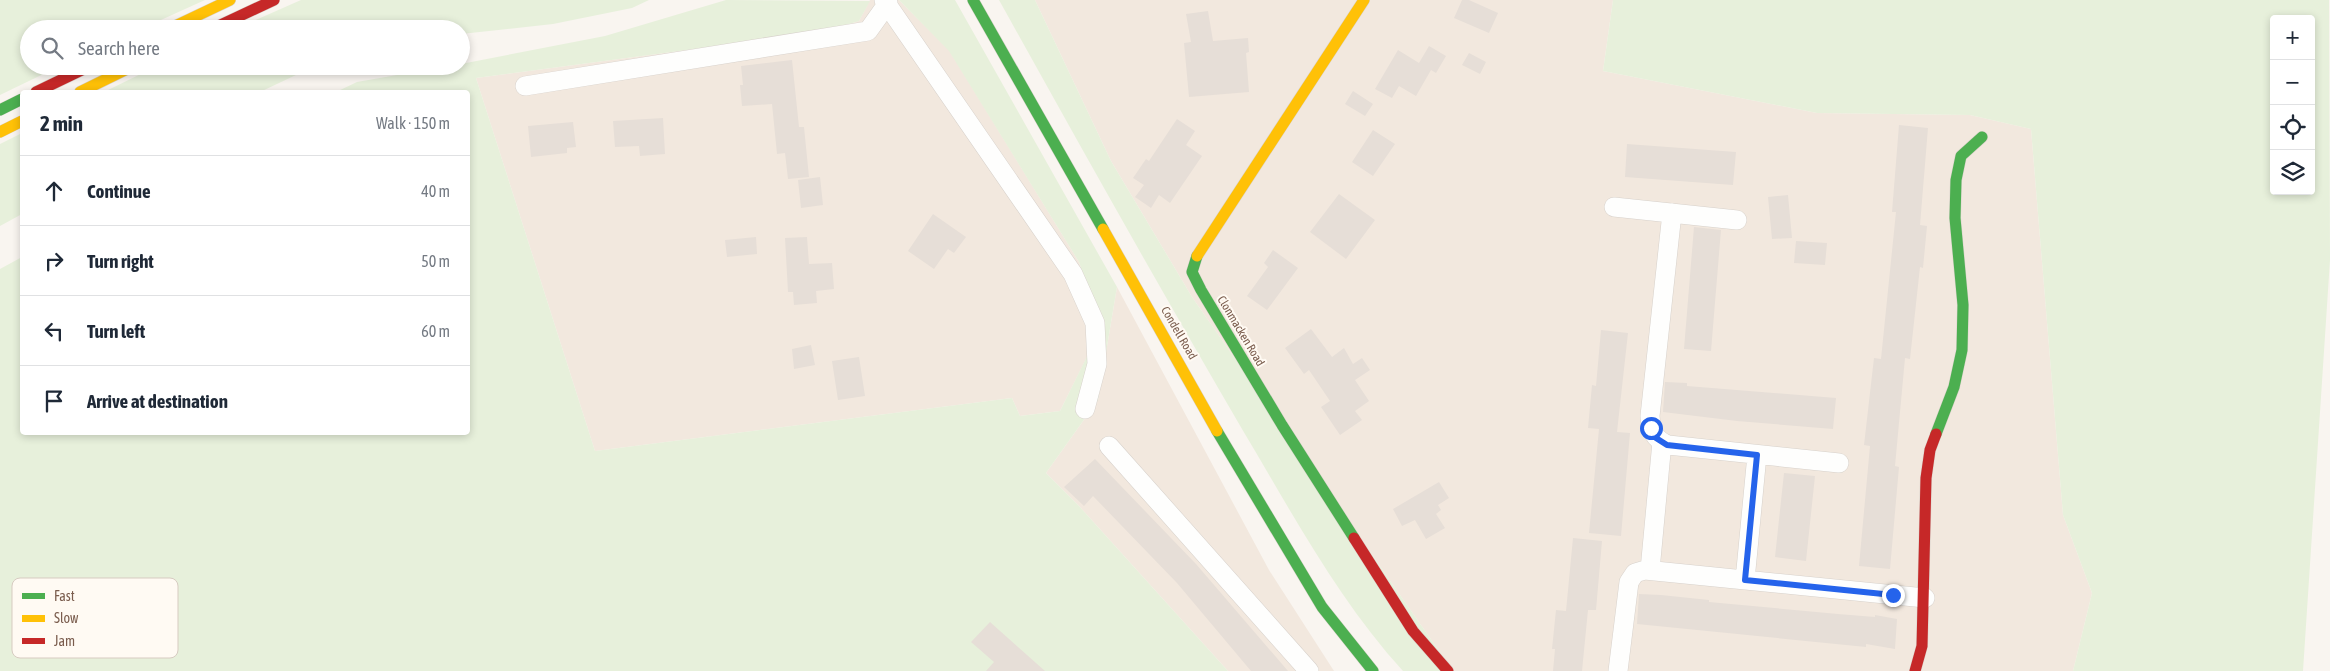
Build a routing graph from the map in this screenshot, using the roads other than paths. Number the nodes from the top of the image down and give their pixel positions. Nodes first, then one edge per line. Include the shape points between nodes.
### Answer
1 (230, 0) edge
2 (274, 0) edge
3 (973, 0) edge
4 (1364, 0) edge
5 (886, 2) edge
6 (188, 20) edge
7 (231, 20) edge
8 (71, 75) edge
9 (115, 75) edge
10 (525, 86) dead end
11 (40, 90) edge
12 (84, 90) edge
13 (20, 100) edge
14 (0, 110) edge
15 (20, 122) edge
16 (0, 132) edge
17 (1982, 137) dead end
18 (1614, 207) dead end
19 (1672, 214) junction
20 (1737, 220) dead end
21 (1085, 409) dead end
22 (1662, 442) junction
23 (1109, 446) dead end
24 (1757, 455) junction
25 (1839, 464) dead end
26 (1650, 570) junction
27 (1745, 580) junction
28 (1925, 598) junction
29 (1309, 671) edge
30 (1373, 671) edge
31 (1448, 671) edge
32 (1618, 671) edge
33 (1915, 671) edge

1 - 6 main road
2 - 7 main road
3 - 30 main road, Condell Road via 1244,478 1322,607
4 - 31 main road, Clonmacken Road via 1198,251 1192,272 1282,425 1413,631
5 - 10 street via 868,31
5 - 21 street via 1073,274 1095,323 1097,364
8 - 11 main road
9 - 12 main road
13 - 14 main road
15 - 16 main road
17 - 28 main road via 1961,156 1956,180 1955,218 1963,305 1962,350 1954,387 1930,450 1926,478
18 - 19 street
19 - 20 street
19 - 22 street via 1650,416 1651,428
22 - 24 street
22 - 26 street
23 - 29 street
24 - 25 street
24 - 27 street
26 - 27 street
26 - 32 street via 1635,574 1629,582
27 - 28 street
28 - 33 main road via 1922,646

